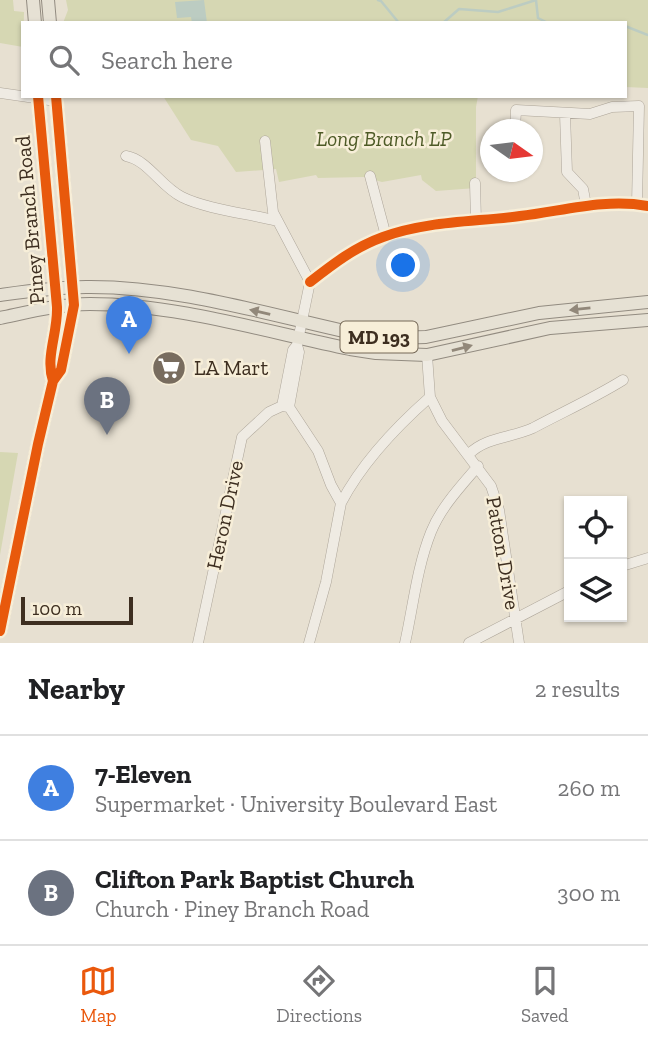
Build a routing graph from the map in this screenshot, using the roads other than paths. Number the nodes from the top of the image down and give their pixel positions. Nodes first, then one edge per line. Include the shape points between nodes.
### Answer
1 (33, 0) edge
2 (48, 0) edge
3 (35, 21) edge
4 (50, 21) edge
5 (0, 93) edge
6 (21, 96) edge
7 (39, 98) edge
8 (56, 99) edge
9 (565, 114) junction
10 (516, 119) edge
11 (265, 141) dead end
12 (126, 156) dead end
13 (370, 176) dead end
14 (475, 183) dead end
15 (586, 205) junction
16 (643, 205) edge
17 (277, 220) junction
18 (475, 221) junction
19 (386, 236) junction
20 (310, 282) junction
21 (74, 287) junction
22 (56, 288) junction
23 (0, 295) edge
24 (648, 302) edge
25 (74, 305) junction
26 (57, 307) junction
27 (0, 318) edge
28 (648, 320) edge
29 (302, 322) junction
30 (298, 342) junction
31 (427, 355) junction
32 (623, 380) dead end
33 (53, 381) junction
34 (430, 397) junction
35 (285, 407) junction
36 (469, 454) junction
37 (478, 466) junction
38 (341, 503) junction
39 (648, 558) edge
40 (627, 564) edge
41 (564, 593) edge
42 (514, 617) junction
43 (0, 631) edge
44 (198, 643) edge
45 (309, 643) edge
46 (405, 643) edge
47 (469, 643) edge
48 (519, 643) edge

1 - 3 main road
2 - 4 main road
5 - 6 street
7 - 8 street
7 - 22 main road, Piney Branch Road
8 - 21 main road, Piney Branch Road
9 - 10 street via 516,110
9 - 15 street via 567,172 583,189
9 - 16 street via 639,106
11 - 17 street
12 - 17 street via 137,158 182,198
13 - 19 street
14 - 18 street
15 - 16 street
15 - 18 street
17 - 20 street
18 - 19 street via 429,225
19 - 20 street via 344,256
20 - 29 street
21 - 22 main road, MD 193
21 - 25 main road, Piney Branch Road
29 -> 21 main road, MD 193 via 151,292
22 - 23 main road, MD 193
22 - 26 main road, Piney Branch Road
24 -> 29 main road, MD 193 via 539,313 426,337 362,335
25 - 26 main road, MD 193
25 - 30 main road, MD 193 via 116,305 193,315
25 - 33 main road, Piney Branch Road via 61,370
26 - 27 main road, MD 193
26 - 33 main road, Piney Branch Road via 48,367
31 -> 28 main road, MD 193 via 550,328
29 - 30 street
30 - 31 main road, MD 193
30 - 35 street
31 - 34 street, Patton Drive
32 - 36 street via 583,405 478,445
33 - 43 main road, Piney Branch Road
34 - 36 street, Patton Drive via 442,421
34 - 38 street via 405,419
35 - 38 street via 318,451
35 - 44 street, Heron Drive via 269,412 242,437
36 - 37 street, Patton Drive
37 - 42 street, Patton Drive via 499,510
37 - 46 street via 432,530
38 - 45 street
39 - 40 street
41 - 42 street
42 - 47 street
42 - 48 street, Patton Drive

